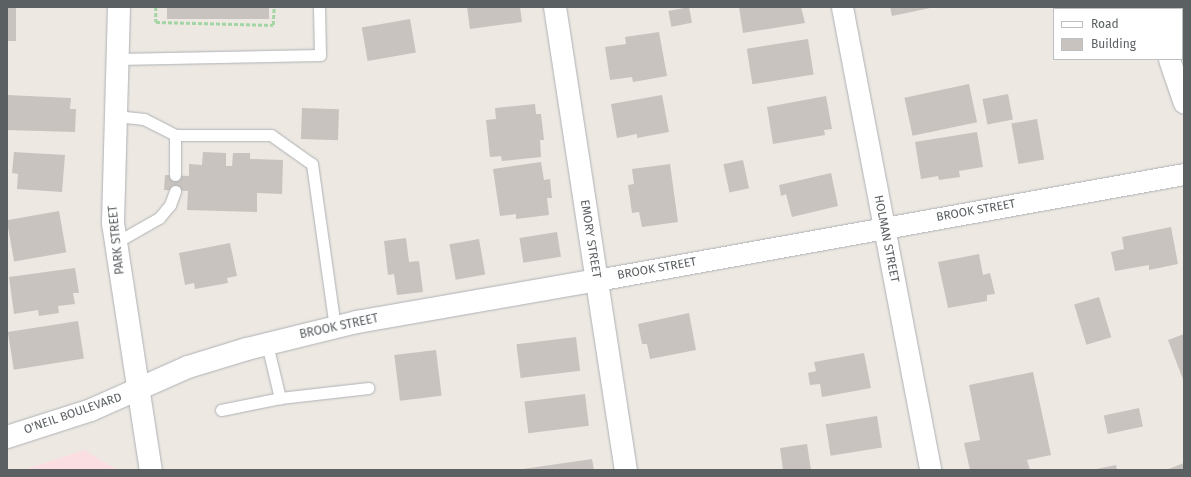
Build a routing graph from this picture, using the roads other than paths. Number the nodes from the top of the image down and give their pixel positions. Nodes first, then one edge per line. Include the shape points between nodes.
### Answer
1 (120, 7) edge
2 (319, 7) edge
3 (555, 7) edge
4 (842, 7) edge
5 (118, 59) junction
6 (1169, 60) edge
7 (1184, 103) edge
8 (116, 116) junction
9 (175, 135) junction
10 (1184, 174) edge
11 (175, 175) dead end
12 (175, 191) dead end
13 (884, 228) junction
14 (115, 244) junction
15 (596, 280) junction
16 (334, 327) junction
17 (267, 344) junction
18 (368, 388) dead end
19 (138, 390) junction
20 (280, 398) junction
21 (221, 410) dead end
22 (7, 436) edge
23 (152, 470) edge
24 (626, 470) edge
25 (930, 470) edge

1 - 5 main road, PARK STREET
2 - 5 lane via 320,55
3 - 15 main road, EMORY STREET
4 - 13 street, HOLMAN STREET
5 - 8 main road, PARK STREET
6 - 7 street
8 - 9 lane via 149,120
8 - 14 main road, PARK STREET via 113,205
9 - 11 lane
9 - 16 lane via 271,135 312,164
10 - 13 street, BROOK STREET
12 - 14 lane via 170,205 159,218
13 - 15 street, BROOK STREET
13 - 25 street, HOLMAN STREET
14 - 19 main road, PARK STREET
15 - 16 main road, BROOK STREET
15 - 24 main road, EMORY STREET
16 - 17 main road, BROOK STREET
17 - 19 main road, BROOK STREET via 199,363
17 - 20 lane
18 - 20 lane
19 - 22 main road, O'NEIL BOULEVARD via 91,410
19 - 23 main road, PARK STREET
20 - 21 lane

